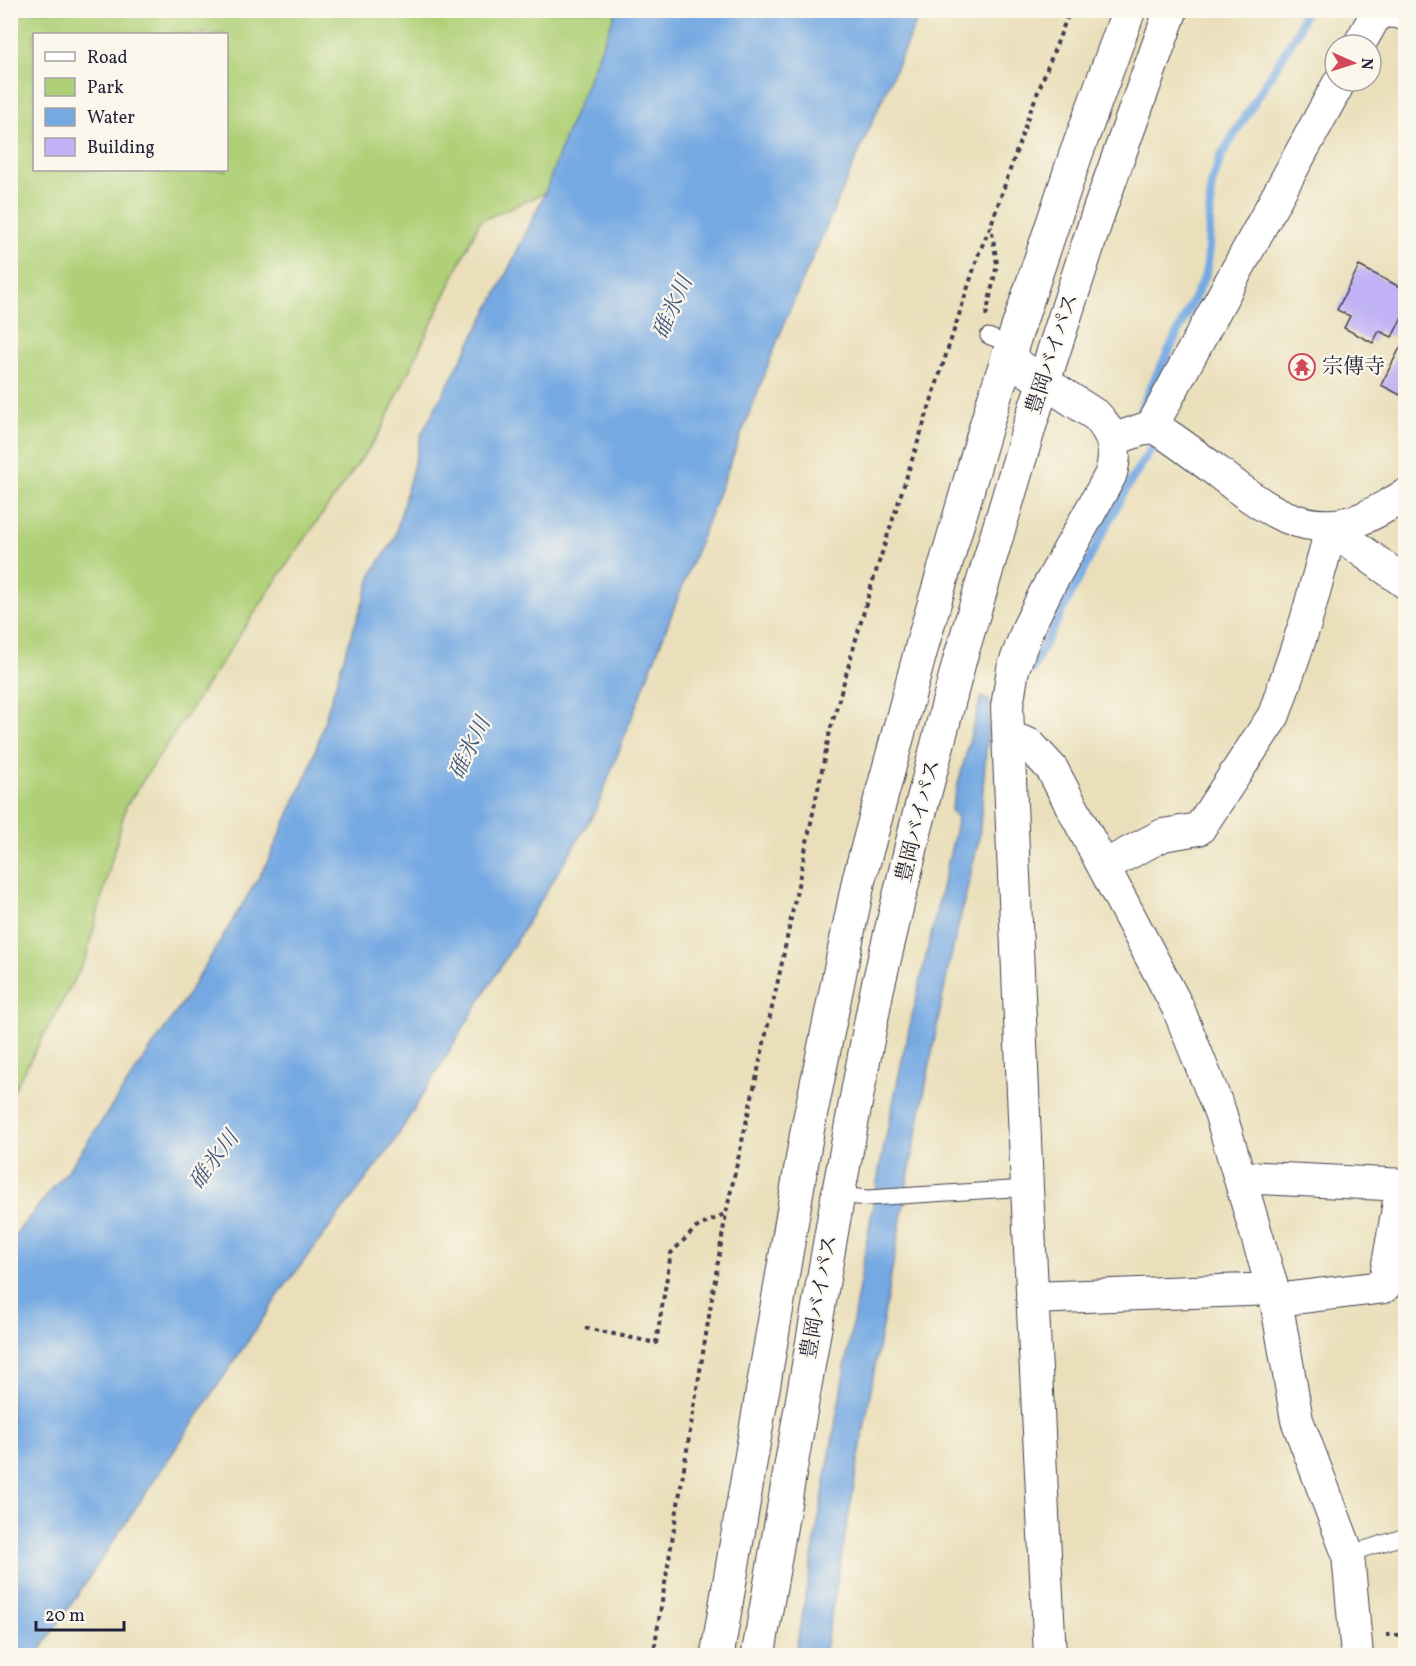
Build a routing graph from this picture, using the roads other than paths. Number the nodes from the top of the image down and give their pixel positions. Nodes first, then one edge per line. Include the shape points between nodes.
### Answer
1 (1129, 10) edge
2 (1171, 10) edge
3 (1406, 15) edge
4 (1366, 33) edge
5 (1333, 93) edge
6 (1002, 346) junction
7 (1044, 382) junction
8 (1152, 426) junction
9 (1112, 440) junction
10 (1406, 495) edge
11 (1332, 526) junction
12 (1406, 583) edge
13 (1009, 737) junction
14 (1104, 866) junction
15 (1239, 1177) junction
16 (1404, 1185) edge
17 (1027, 1188) junction
18 (853, 1196) junction
19 (1274, 1294) junction
20 (1032, 1298) junction
21 (1406, 1536) edge
22 (1348, 1554) junction
23 (717, 1656) edge
24 (758, 1656) edge
25 (1050, 1656) edge
26 (1357, 1656) edge

1 - 6 highway, 豊岡バイパス
2 - 7 highway, 豊岡バイパス
3 - 4 street via 1378,11
5 - 8 street
6 - 7 street
6 - 23 highway, 豊岡バイパス via 860,879 807,1132
7 - 9 street via 1097,416
7 - 18 highway, 豊岡バイパス via 960,659 877,990
8 - 9 street
8 - 11 street via 1257,503 1299,522
9 - 13 street via 1115,451 1110,476 1046,591 1013,669 1007,707
10 - 11 street via 1360,519
11 - 12 street via 1340,536
11 - 14 street via 1306,621 1274,715 1199,829 1163,835
13 - 14 street via 1030,745 1052,770
13 - 17 street
14 - 15 street via 1178,1008 1220,1112
15 - 16 street
15 - 19 street
16 - 19 street via 1384,1287
17 - 18 lane
17 - 20 street
18 - 24 highway, 豊岡バイパス
19 - 20 street
19 - 22 street via 1297,1420
20 - 25 street
21 - 22 lane
22 - 26 street

